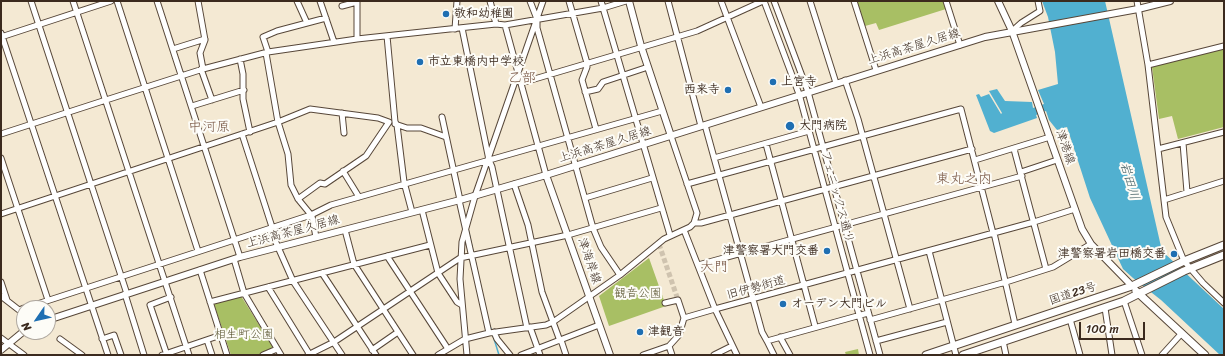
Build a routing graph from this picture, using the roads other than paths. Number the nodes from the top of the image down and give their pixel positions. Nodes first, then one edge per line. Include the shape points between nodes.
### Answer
1 (31, 1) edge
2 (73, 1) edge
3 (111, 1) edge
4 (116, 1) edge
5 (157, 1) edge
6 (199, 1) edge
7 (297, 1) edge
8 (320, 1) edge
9 (457, 1) edge
10 (490, 1) edge
11 (530, 1) edge
12 (543, 1) edge
13 (569, 1) edge
14 (601, 1) edge
15 (628, 1) edge
16 (668, 1) edge
17 (721, 1) edge
18 (763, 1) edge
19 (774, 1) edge
20 (810, 1) edge
21 (854, 1) edge
22 (946, 1) edge
23 (998, 1) edge
24 (1038, 1) edge
25 (1137, 1) edge
26 (1170, 1) edge
27 (357, 2) edge
28 (342, 6) dead end
29 (603, 8) junction
30 (1138, 9) junction
31 (77, 12) junction
32 (572, 13) junction
33 (326, 18) junction
34 (728, 18) junction
35 (537, 19) junction
36 (307, 22) junction
37 (496, 24) junction
38 (39, 25) junction
39 (505, 25) junction
40 (462, 28) junction
41 (455, 29) junction
42 (1012, 31) junction
43 (1, 36) edge
44 (387, 36) junction
45 (678, 36) junction
46 (205, 39) junction
47 (357, 39) junction
48 (334, 42) junction
49 (960, 45) junction
50 (641, 46) junction
51 (1224, 46) edge
52 (173, 50) junction
53 (267, 52) junction
54 (616, 54) junction
55 (240, 59) junction
56 (586, 63) junction
57 (1148, 65) junction
58 (648, 67) junction
59 (202, 69) junction
60 (876, 70) junction
61 (518, 72) junction
62 (550, 74) junction
63 (182, 76) junction
64 (622, 76) junction
65 (845, 80) junction
66 (521, 83) junction
67 (836, 83) junction
68 (145, 88) junction
69 (244, 90) junction
70 (585, 92) junction
71 (808, 92) junction
72 (799, 94) junction
73 (106, 100) junction
74 (212, 100) junction
75 (192, 106) junction
76 (761, 107) junction
77 (662, 111) junction
78 (68, 112) junction
79 (342, 113) junction
80 (442, 117) dead end
81 (634, 119) junction
82 (278, 122) junction
83 (389, 122) junction
84 (31, 124) junction
85 (397, 125) junction
86 (703, 125) junction
87 (596, 130) junction
88 (809, 131) junction
89 (250, 132) junction
90 (1224, 132) edge
91 (1, 134) edge
92 (242, 134) junction
93 (344, 134) dead end
94 (671, 136) junction
95 (863, 136) junction
96 (446, 137) junction
97 (1050, 137) junction
98 (567, 138) junction
99 (1184, 142) junction
100 (642, 144) junction
101 (766, 144) junction
102 (205, 146) junction
103 (538, 146) junction
104 (823, 147) junction
105 (1158, 148) junction
106 (814, 149) junction
107 (972, 149) junction
108 (1014, 149) junction
109 (1, 158) edge
110 (714, 158) junction
111 (168, 159) junction
112 (489, 160) junction
113 (975, 160) junction
114 (1057, 160) junction
115 (771, 162) junction
116 (575, 165) junction
117 (454, 170) junction
118 (129, 171) junction
119 (343, 171) junction
120 (1021, 174) junction
121 (546, 175) junction
122 (719, 176) junction
123 (874, 176) junction
124 (652, 178) junction
125 (1224, 181) edge
126 (91, 184) junction
127 (404, 184) junction
128 (514, 184) junction
129 (687, 184) junction
130 (834, 187) junction
131 (982, 187) junction
132 (497, 189) junction
133 (825, 189) junction
134 (1187, 192) junction
135 (54, 196) junction
136 (476, 196) junction
137 (359, 197) junction
138 (584, 198) junction
139 (298, 199) junction
140 (460, 200) junction
141 (1164, 200) junction
142 (781, 201) junction
143 (18, 208) junction
144 (661, 208) junction
145 (1075, 209) junction
146 (422, 210) junction
147 (412, 212) junction
148 (1, 214) edge
149 (884, 214) junction
150 (311, 215) junction
151 (729, 216) junction
152 (1034, 222) junction
153 (694, 223) junction
154 (844, 225) junction
155 (467, 226) junction
156 (272, 227) junction
157 (593, 228) junction
158 (835, 228) junction
159 (345, 230) junction
160 (684, 230) junction
161 (994, 233) junction
162 (568, 235) junction
163 (670, 236) junction
164 (316, 237) junction
165 (235, 239) junction
166 (792, 239) junction
167 (531, 243) junction
168 (1092, 244) junction
169 (430, 245) junction
170 (1224, 245) edge
171 (278, 247) junction
172 (510, 248) junction
173 (198, 251) junction
174 (929, 251) junction
175 (740, 254) junction
176 (474, 255) junction
177 (1224, 255) edge
178 (388, 256) junction
179 (237, 258) junction
180 (460, 258) junction
181 (896, 260) junction
182 (1182, 262) junction
183 (160, 264) junction
184 (354, 264) junction
185 (698, 265) junction
186 (1046, 269) junction
187 (200, 270) junction
188 (1187, 270) junction
189 (856, 271) junction
190 (322, 273) junction
191 (438, 273) junction
192 (848, 273) junction
193 (620, 274) junction
194 (122, 276) junction
195 (293, 281) junction
196 (1, 282) edge
197 (165, 282) junction
198 (1006, 282) junction
199 (1134, 285) junction
200 (804, 286) junction
201 (268, 287) junction
202 (85, 288) junction
203 (410, 291) junction
204 (244, 293) junction
205 (1140, 293) junction
206 (126, 294) junction
207 (1, 296) edge
208 (171, 297) junction
209 (589, 297) junction
210 (753, 299) junction
211 (48, 300) joint
212 (942, 300) junction
213 (7, 301) junction
214 (1124, 301) junction
215 (210, 302) junction
216 (665, 303) dead end
217 (1224, 303) edge
218 (91, 305) junction
219 (462, 305) junction
220 (16, 307) edge
221 (1105, 308) junction
222 (384, 309) junction
223 (715, 309) junction
224 (910, 309) junction
225 (868, 313) junction
226 (859, 315) junction
227 (56, 317) edge
228 (686, 318) junction
229 (1070, 319) junction
230 (870, 320) junction
231 (553, 322) junction
232 (947, 322) junction
233 (1015, 324) junction
234 (599, 325) junction
235 (815, 326) junction
236 (358, 327) junction
237 (529, 328) junction
238 (398, 332) junction
239 (492, 332) junction
240 (1182, 334) junction
241 (221, 335) junction
242 (16, 337) edge
243 (780, 337) junction
244 (1, 338) edge
245 (60, 339) dead end
246 (102, 339) junction
247 (465, 339) junction
248 (207, 340) junction
249 (560, 340) junction
250 (767, 341) junction
251 (876, 341) junction
252 (1003, 341) junction
253 (334, 342) junction
254 (8, 343) junction
255 (186, 346) junction
256 (669, 346) junction
257 (732, 346) junction
258 (953, 346) junction
259 (277, 349) junction
260 (448, 349) junction
261 (538, 349) junction
262 (1, 350) edge
263 (373, 353) edge
264 (1168, 353) edge
265 (165, 354) edge
266 (772, 354) edge
267 (24, 355) edge
268 (82, 355) edge
269 (108, 355) edge
270 (121, 355) edge
271 (144, 355) edge
272 (189, 355) edge
273 (212, 355) edge
274 (227, 355) edge
275 (263, 355) edge
276 (281, 355) edge
277 (309, 355) edge
278 (342, 355) edge
279 (413, 355) edge
280 (438, 355) edge
281 (467, 355) edge
282 (510, 355) edge
283 (521, 355) edge
284 (540, 355) edge
285 (566, 355) edge
286 (610, 355) edge
287 (643, 355) edge
288 (672, 355) edge
289 (714, 355) edge
290 (737, 355) edge
291 (790, 355) edge
292 (870, 355) edge
293 (880, 355) edge
294 (926, 355) edge
295 (956, 355) edge
296 (963, 355) edge
297 (1006, 355) edge
298 (1080, 355) edge
299 (1112, 355) edge
300 (1142, 355) edge
301 (1162, 355) edge
302 (1205, 355) edge

1 - 38 street
2 - 31 street
3 - 31 street
4 - 68 street
5 - 52 street
6 - 46 street
7 - 36 street
8 - 33 street
9 - 41 street
10 - 37 street
11 - 35 street
12 - 35 street
13 - 32 street
14 - 29 street
15 - 29 street
15 - 50 main road
16 - 45 street
17 - 34 street
18 - 34 street
18 - 72 street, フェニックス通り
19 - 71 street, フェニックス通り
20 - 67 street
21 - 60 street
22 - 49 street
23 - 42 main road, 津港線
24 - 42 street via 1040,11 1021,22
25 - 30 street
26 - 30 main road, 上浜高茶屋久居線
27 - 28 street
27 - 47 street
29 - 32 street
29 - 54 street
30 - 42 main road, 上浜高茶屋久居線
30 - 57 street
31 - 38 street
31 - 73 street
32 - 35 street
32 - 56 street
33 - 36 street
33 - 48 street
34 - 45 street
34 - 76 street
35 - 39 street
35 - 61 street
35 - 62 street via 537,28
36 - 53 street via 263,36
37 - 39 street
37 - 40 street
38 - 43 street
38 - 78 street
39 - 61 street
40 - 41 street
40 - 112 street
41 - 44 street
42 - 49 main road, 上浜高茶屋久居線
42 - 97 main road, 津港線
43 - 84 street
44 - 47 street
44 - 85 street
45 - 50 street
45 - 86 street
46 - 52 street
46 - 59 street via 200,52
47 - 48 street
48 - 53 street
49 - 60 main road, 上浜高茶屋久居線
50 - 54 street
50 - 58 main road
51 - 57 street
52 - 63 street
53 - 55 street
53 - 82 street
54 - 56 street
54 - 64 street
55 - 59 street
55 - 69 street
56 - 62 street
56 - 70 street via 582,80
57 - 105 street
58 - 64 street
58 - 77 main road
59 - 63 street
59 - 74 street
60 - 65 main road, 上浜高茶屋久居線
61 - 66 street
61 - 112 street
62 - 66 street
62 - 98 street
63 - 68 street
63 - 75 street
64 - 70 street via 603,82 598,89
64 - 81 street
65 - 67 main road, 上浜高茶屋久居線
65 - 95 street
66 - 103 street
67 - 71 main road, 上浜高茶屋久居線
68 - 73 street
68 - 111 street
69 - 74 street
69 - 89 street
70 - 87 street
71 - 72 main road, 上浜高茶屋久居線
71 - 104 street, フェニックス通り
72 - 76 main road, 上浜高茶屋久居線
72 - 88 street, フェニックス通り
73 - 78 street
73 - 118 street
74 - 75 street
75 - 102 street
76 - 86 main road, 上浜高茶屋久居線
77 - 81 street
77 - 94 main road
78 - 84 street
78 - 126 street
79 - 82 street via 310,109
79 - 83 street
79 - 93 street
80 - 96 street
81 - 87 street
81 - 100 street
82 - 89 street
82 - 139 street via 288,154 291,186
83 - 85 street
83 - 119 street via 366,156
84 - 91 street
84 - 135 street
85 - 96 street via 421,128
85 - 127 street
86 - 94 main road, 上浜高茶屋久居線
86 - 110 street
87 - 98 street
88 - 101 street
88 - 106 street, フェニックス通り
89 - 92 street
90 - 99 street
92 - 102 street
92 - 156 street
94 - 100 main road, 上浜高茶屋久居線
94 - 129 street
95 - 104 street
95 - 107 street via 961,109
95 - 123 street
96 - 117 street
97 - 108 street
97 - 114 main road, 津港線
98 - 103 street
98 - 116 street
99 - 105 street
99 - 134 street
100 - 116 main road, 上浜高茶屋久居線
100 - 124 street
101 - 110 street
101 - 115 street
102 - 111 street
102 - 165 street
103 - 112 street
103 - 121 street
104 - 106 street
104 - 130 street, フェニックス通り
105 - 141 street
106 - 115 street
106 - 133 street, フェニックス通り
107 - 113 street
107 - 123 street
108 - 113 street
108 - 120 street
109 - 143 street
110 - 122 street
111 - 118 street
111 - 173 street
112 - 117 street
112 - 132 street
112 - 136 street
113 - 131 street
114 - 120 street
114 - 145 main road, 津港線
115 - 122 street
115 - 142 street
116 - 121 main road, 上浜高茶屋久居線
116 - 138 street
117 - 127 street
117 - 140 street
118 - 126 street
118 - 183 street
119 - 137 street
119 - 139 street
120 - 131 street
120 - 152 street
121 - 128 main road, 上浜高茶屋久居線
121 - 162 main road, 津海岸線
122 - 129 street
122 - 151 street
123 - 130 street
123 - 149 street
124 - 138 street
124 - 144 street
125 - 134 street
126 - 135 street
126 - 194 street
127 - 137 street
127 - 147 street
128 - 132 main road, 上浜高茶屋久居線
128 - 167 street via 528,225
129 - 153 street via 696,213
130 - 133 street
130 - 154 street, フェニックス通り
131 - 149 street
131 - 161 street
132 - 136 main road, 上浜高茶屋久居線
132 - 172 street
133 - 142 street
133 - 158 street, フェニックス通り
134 - 141 street
135 - 143 street
135 - 202 street
136 - 140 main road, 上浜高茶屋久居線
136 - 155 street
137 - 150 street via 331,205
138 - 157 street
139 - 150 street
140 - 146 main road, 上浜高茶屋久居線
140 - 155 street
141 - 182 street via 1166,217
142 - 151 street
142 - 166 street
143 - 148 street
143 - 211 street
144 - 157 street
144 - 163 street
145 - 152 street, 旧伊勢街道
145 - 168 main road, 津港線 via 1082,229
146 - 147 main road, 上浜高茶屋久居線
146 - 169 street
147 - 159 main road, 上浜高茶屋久居線
149 - 154 street
149 - 181 street
150 - 156 street
150 - 164 street
151 - 153 street
151 - 175 street
152 - 161 street, 旧伊勢街道
152 - 186 street
153 - 160 street
154 - 158 street
154 - 189 street, フェニックス通り
155 - 176 street
155 - 180 street
156 - 165 street
156 - 171 street via 270,230
157 - 162 street
157 - 193 street via 601,247
158 - 166 street
158 - 192 street, フェニックス通り
159 - 164 main road, 上浜高茶屋久居線
159 - 184 street
160 - 163 street
160 - 185 street
161 - 174 street, 旧伊勢街道
161 - 198 street
162 - 167 street
162 - 209 main road, 津海岸線
163 - 193 street
164 - 171 main road, 上浜高茶屋久居線
165 - 173 street
165 - 179 street
166 - 175 street
166 - 200 street
167 - 172 street
167 - 231 street via 542,292
168 - 186 street
168 - 199 main road, 津港線
169 - 178 street
169 - 191 street
170 - 182 highway, 国道23号
171 - 179 main road, 上浜高茶屋久居線
171 - 195 street
172 - 176 street
172 - 237 street
173 - 183 street
174 - 181 street, 旧伊勢街道
174 - 212 street
175 - 185 street
175 - 210 street
176 - 180 street
176 - 239 street
177 - 188 highway, 国道23号
178 - 184 street
178 - 203 street
179 - 187 main road, 上浜高茶屋久居線
179 - 204 street
180 - 191 street
180 - 219 street
181 - 189 street, 旧伊勢街道
181 - 224 street
182 - 188 street
182 - 199 highway, 国道23号
183 - 194 street
183 - 197 street
184 - 190 street
184 - 222 street
185 - 223 street
186 - 198 street
187 - 197 main road, 上浜高茶屋久居線
187 - 215 street
188 - 205 highway, 国道23号
188 - 217 street
189 - 192 street, 旧伊勢街道
189 - 225 street, フェニックス通り
190 - 195 street
190 - 236 street
191 - 203 street
191 - 219 street via 456,302
192 - 200 street, 旧伊勢街道
192 - 226 street, フェニックス通り
193 - 209 street
194 - 202 street
194 - 206 street
195 - 201 street
195 - 253 street
196 - 213 street
197 - 206 main road, 上浜高茶屋久居線
197 - 208 street
198 - 212 street
198 - 233 street
199 - 205 highway
199 - 233 highway, 国道23号
200 - 210 street, 旧伊勢街道
200 - 235 street
201 - 204 street
201 - 277 street
202 - 211 street
202 - 218 street
203 - 222 street
203 - 260 street
204 - 215 street
204 - 259 street
205 - 214 highway, 国道23号
205 - 240 highway
206 - 218 main road, 上浜高茶屋久居線
206 - 271 street
207 - 213 street
208 - 255 street
208 - 265 street via 150,305
209 - 231 street
209 - 234 main road, 津海岸線
210 - 223 street, 旧伊勢街道
210 - 250 street
212 - 224 street
212 - 232 street
213 - 220 street
214 - 221 highway, 国道23号
214 - 300 street
215 - 241 street
216 - 228 street via 678,300
218 - 227 main road, 上浜高茶屋久居線
218 - 246 street
219 - 247 street
221 - 229 highway, 国道23号
221 - 299 street
222 - 236 street
222 - 238 street
223 - 228 street
223 - 257 street, 旧伊勢街道
224 - 230 street
225 - 226 street
225 - 230 street, フェニックス通り
226 - 235 street
226 - 292 street, フェニックス通り
228 - 256 street via 679,335
229 - 252 highway, 国道23号
229 - 298 street
230 - 251 street, フェニックス通り
231 - 237 street
231 - 249 street
232 - 251 street
232 - 258 street
233 - 258 highway, 国道23号
234 - 249 street
234 - 286 main road, 津海岸線
235 - 243 street
236 - 253 street
236 - 263 street
237 - 239 street
237 - 261 street
238 - 263 street
238 - 279 street
239 - 247 street
239 - 282 street
240 - 264 street
240 - 302 highway
241 - 248 street
241 - 274 street
242 - 254 main road
243 - 250 street
243 - 291 street
244 - 254 street
245 - 268 street
246 - 269 street
246 - 270 street via 114,335
247 - 260 street
247 - 281 street
248 - 255 street
248 - 273 street
249 - 261 street
249 - 285 street
250 - 266 street
251 - 293 street, フェニックス通り
252 - 296 highway, 国道23号
252 - 297 street
253 - 277 street
253 - 278 street
254 - 262 main road
254 - 267 street
255 - 265 street
255 - 272 street
256 - 287 street
256 - 288 street
257 - 289 street
257 - 290 street, 旧伊勢街道
258 - 294 highway, 国道23号
258 - 295 street
259 - 275 street
259 - 276 street
260 - 280 street
261 - 283 street
261 - 284 street
264 - 301 street

